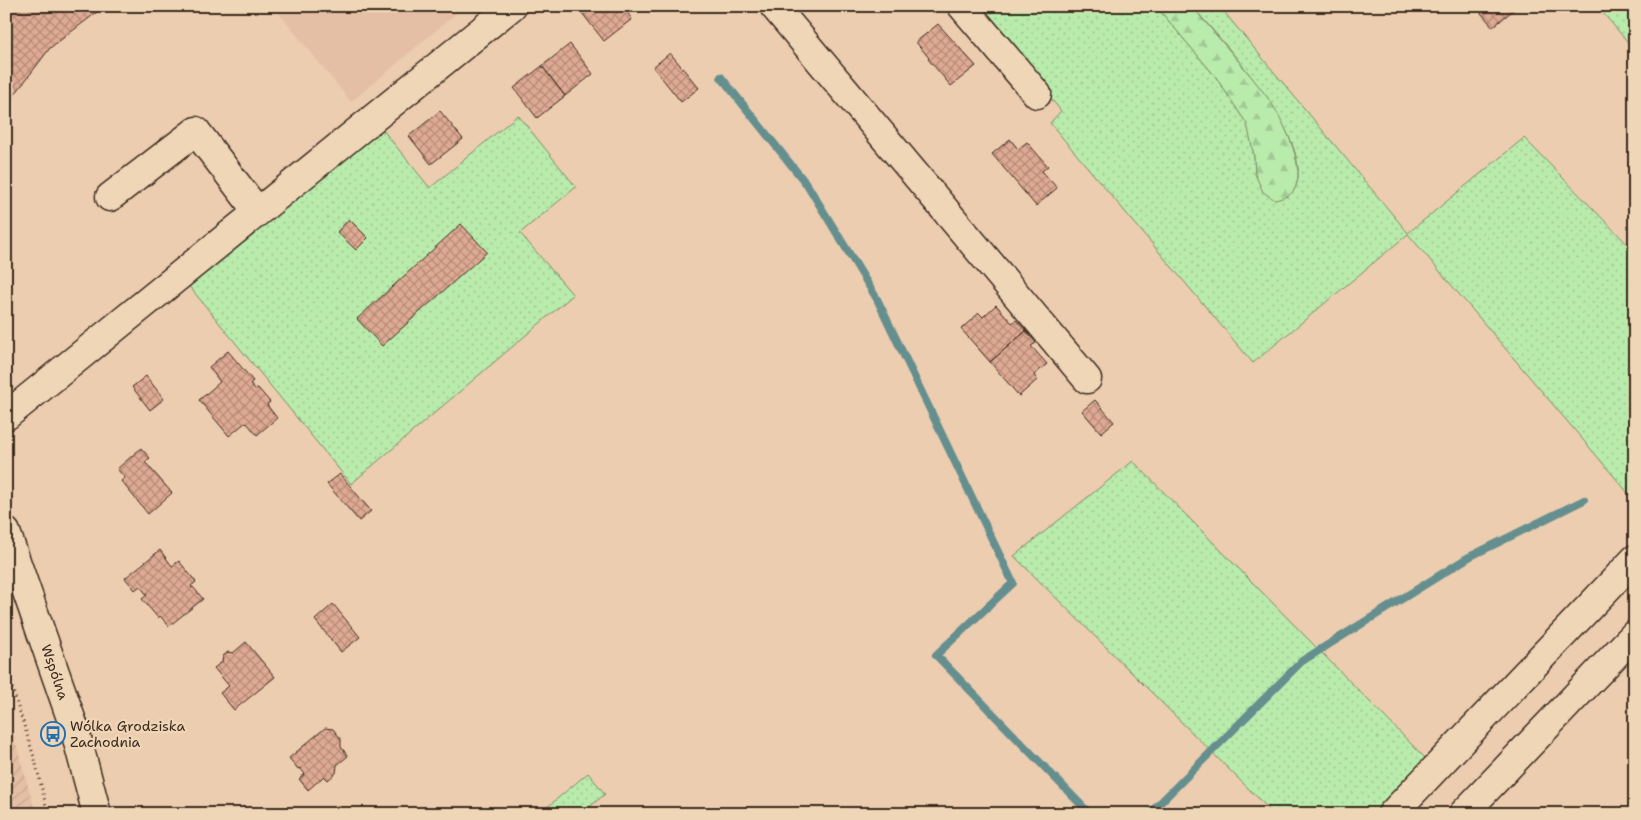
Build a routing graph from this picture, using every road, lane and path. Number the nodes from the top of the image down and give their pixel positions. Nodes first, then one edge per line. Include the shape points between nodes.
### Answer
1 (512, 6) edge
2 (774, 6) edge
3 (962, 6) edge
4 (1036, 94) dead end
5 (110, 197) dead end
6 (257, 211) junction
7 (1087, 379) dead end
8 (6, 416) edge
9 (6, 532) edge
10 (1635, 559) edge
11 (1635, 634) edge
12 (6, 669) edge
13 (48, 814) edge
14 (97, 814) edge
15 (1392, 814) edge
16 (1463, 814) edge

1 - 6 street
2 - 7 street
3 - 4 street
5 - 6 street via 196,131
6 - 8 street
9 - 14 street, Wspólna via 74,727
10 - 15 street
11 - 16 street
12 - 13 path via 35,760

